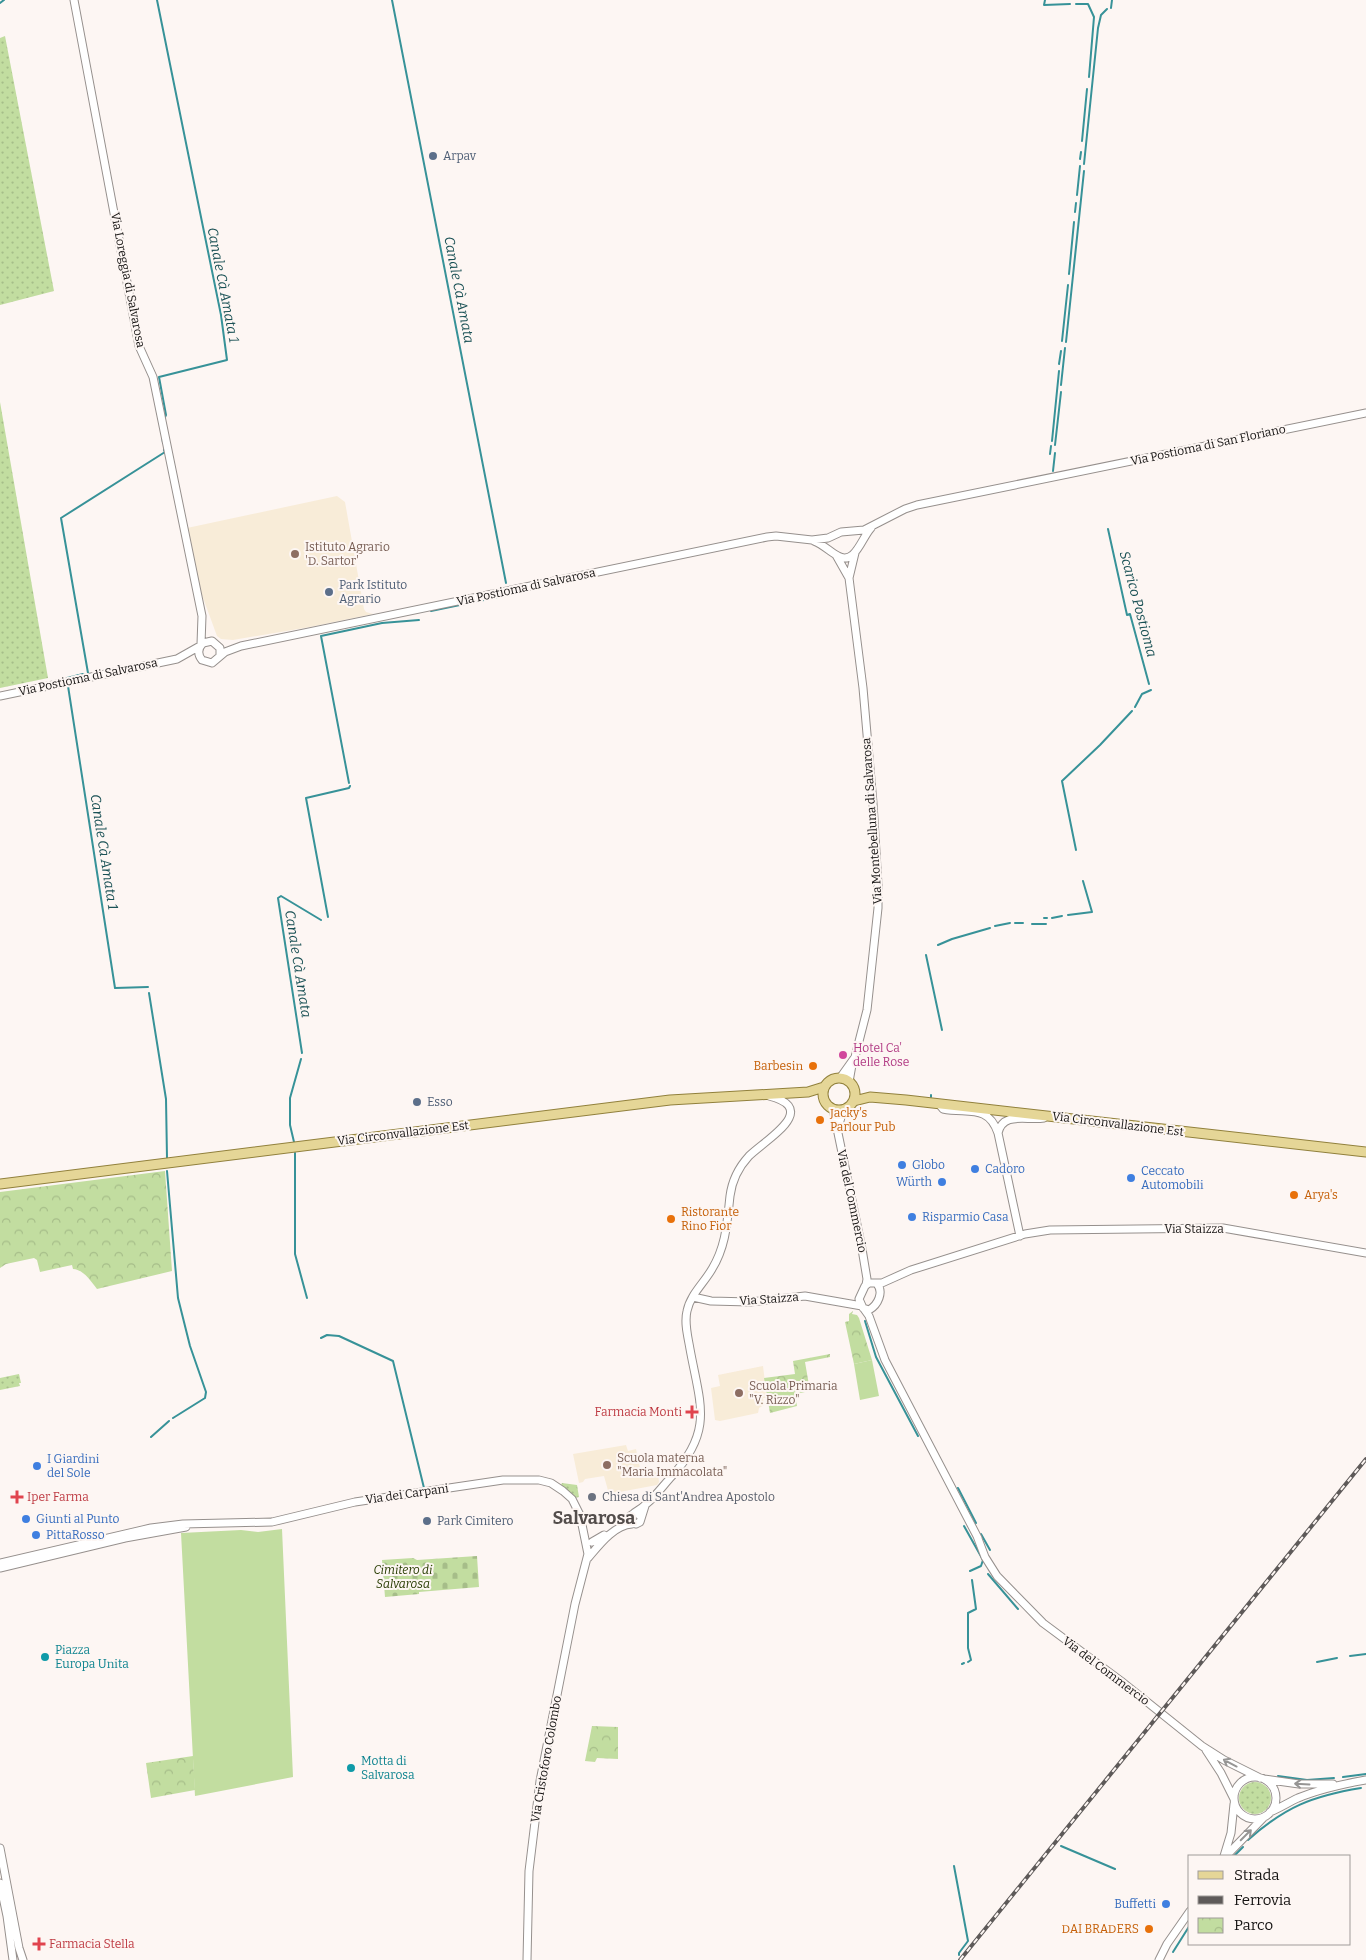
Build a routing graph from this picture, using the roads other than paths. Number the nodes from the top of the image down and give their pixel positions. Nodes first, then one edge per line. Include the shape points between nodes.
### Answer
1 (74, 0) edge
2 (1366, 413) edge
3 (1050, 478) joint
4 (872, 528) junction
5 (849, 532) junction
6 (835, 535) junction
7 (812, 540) junction
8 (857, 550) junction
9 (834, 554) junction
10 (849, 578) junction
11 (202, 616) junction
12 (215, 643) junction
13 (201, 645) junction
14 (241, 646) junction
15 (220, 656) junction
16 (177, 659) junction
17 (202, 660) junction
18 (0, 696) edge
19 (853, 1062) junction
20 (840, 1078) junction
21 (852, 1085) junction
22 (824, 1092) junction
23 (761, 1094) junction
24 (870, 1097) junction
25 (854, 1101) junction
26 (939, 1104) junction
27 (833, 1109) junction
28 (843, 1110) junction
29 (1051, 1116) junction
30 (838, 1131) junction
31 (998, 1133) junction
32 (1366, 1152) edge
33 (0, 1184) edge
34 (1020, 1236) junction
35 (1366, 1253) edge
36 (865, 1270) junction
37 (887, 1281) junction
38 (876, 1283) junction
39 (866, 1285) junction
40 (881, 1292) junction
41 (861, 1294) junction
42 (693, 1297) junction
43 (845, 1304) junction
44 (874, 1307) junction
45 (863, 1308) junction
46 (872, 1325) junction
47 (201, 1525) junction
48 (591, 1547) junction
49 (0, 1563) edge
50 (0, 1568) edge
51 (1202, 1746) junction
52 (1261, 1778) junction
53 (1366, 1780) edge
54 (1343, 1784) junction
55 (1234, 1800) junction
56 (1269, 1814) junction
57 (0, 1848) edge
58 (1225, 1855) edge
59 (1226, 1855) edge
60 (0, 1883) edge
61 (1188, 1914) edge
62 (13, 1960) edge
63 (23, 1960) edge
64 (527, 1960) edge
65 (1159, 1960) edge

1 - 11 street, Via Loreggia di Salvarosa via 140,346 153,377
2 - 3 street, Via Postioma di San Floriano
3 - 4 street, Via Postioma di Salvarosa via 914,506
4 - 5 street, Via Postioma di Salvarosa
4 - 8 street, Via Postioma di Salvarosa
5 - 6 street, Via Postioma di Salvarosa
5 - 8 street via 856,538
6 - 7 street, Via Postioma di Salvarosa
6 - 9 street via 831,544
7 - 9 street, Via Postioma di Salvarosa
7 - 14 street, Via Postioma di Salvarosa via 767,537
8 - 9 street via 847,558
8 - 10 street, Via Montebelluna di Salvarosa
9 - 10 street, Via Montebelluna di Salvarosa
10 - 19 street, Via Montebelluna di Salvarosa via 863,688 878,895 868,1001
11 - 12 street, Via Loreggia di Salvarosa
11 - 13 street, Via Loreggia di Salvarosa
12 - 13 street via 208,641
12 - 14 street, Via Postioma di Salvarosa
12 - 15 street
13 - 16 street, Via Postioma di Salvarosa
13 - 17 street via 198,652
14 - 15 street, Via Postioma di Salvarosa
15 - 17 street via 212,663
16 - 17 street, Via Postioma di Salvarosa
16 - 18 street, Via Postioma di Salvarosa
19 - 20 street
19 - 21 street
20 - 21 main road
20 - 22 main road via 831,1080
21 - 24 main road
21 - 25 main road
22 - 23 main road, Via Circonvallazione Est
22 - 27 main road via 828,1105
23 - 33 main road, Via Circonvallazione Est via 670,1100
23 - 42 street via 787,1102 790,1117 749,1156 736,1175 731,1186 722,1249
24 - 25 main road
24 - 26 main road, Via Circonvallazione Est
25 - 28 main road
26 - 29 main road, Via Circonvallazione Est
26 - 31 street via 946,1109 986,1115
27 - 28 main road
27 - 30 street, Via del Commercio
28 - 30 street
29 - 31 street via 1010,1118 1001,1124
29 - 32 main road, Via Circonvallazione Est
30 - 36 street, Via del Commercio
31 - 34 street
34 - 35 street, Via Staizza via 1058,1230 1223,1228
34 - 37 street, Via Staizza via 904,1272
36 - 38 street, Via del Commercio
36 - 39 street, Via del Commercio
37 - 38 street, Via Staizza
37 - 40 street
38 - 39 street
38 - 40 street
39 - 41 street
40 - 44 street
41 - 43 street
41 - 45 street via 859,1300
42 - 43 street, Via Staizza via 750,1302 805,1296
42 - 48 street via 686,1320 701,1403 694,1445 687,1459 634,1517
43 - 45 street, Via Staizza
44 - 45 street
44 - 46 street, Via del Commercio
45 - 46 street, Via del Commercio
46 - 51 street, Via del Commercio via 878,1346 977,1536 1014,1592 1052,1630
47 - 48 street, Via dei Carpani via 275,1522 355,1502 503,1480 530,1479 551,1483 568,1495 579,1512
47 - 49 street, Via dei Carpani via 181,1524 139,1530
47 - 50 street, Via dei Carpani via 125,1538
48 - 64 street, Via Cristoforo Colombo via 576,1596 541,1775 529,1871
52 -> 51 street, Via del Commercio
51 - 55 street, Via del Commercio via 1221,1773
54 -> 52 street via 1299,1784
52 - 55 street via 1243,1781 1237,1787
52 - 56 street via 1274,1791 1275,1802
53 - 54 street
54 - 56 street via 1300,1798
55 - 56 street via 1238,1811 1248,1818
55 - 58 street
59 -> 56 street
57 - 63 street
60 - 62 street
61 - 65 street

